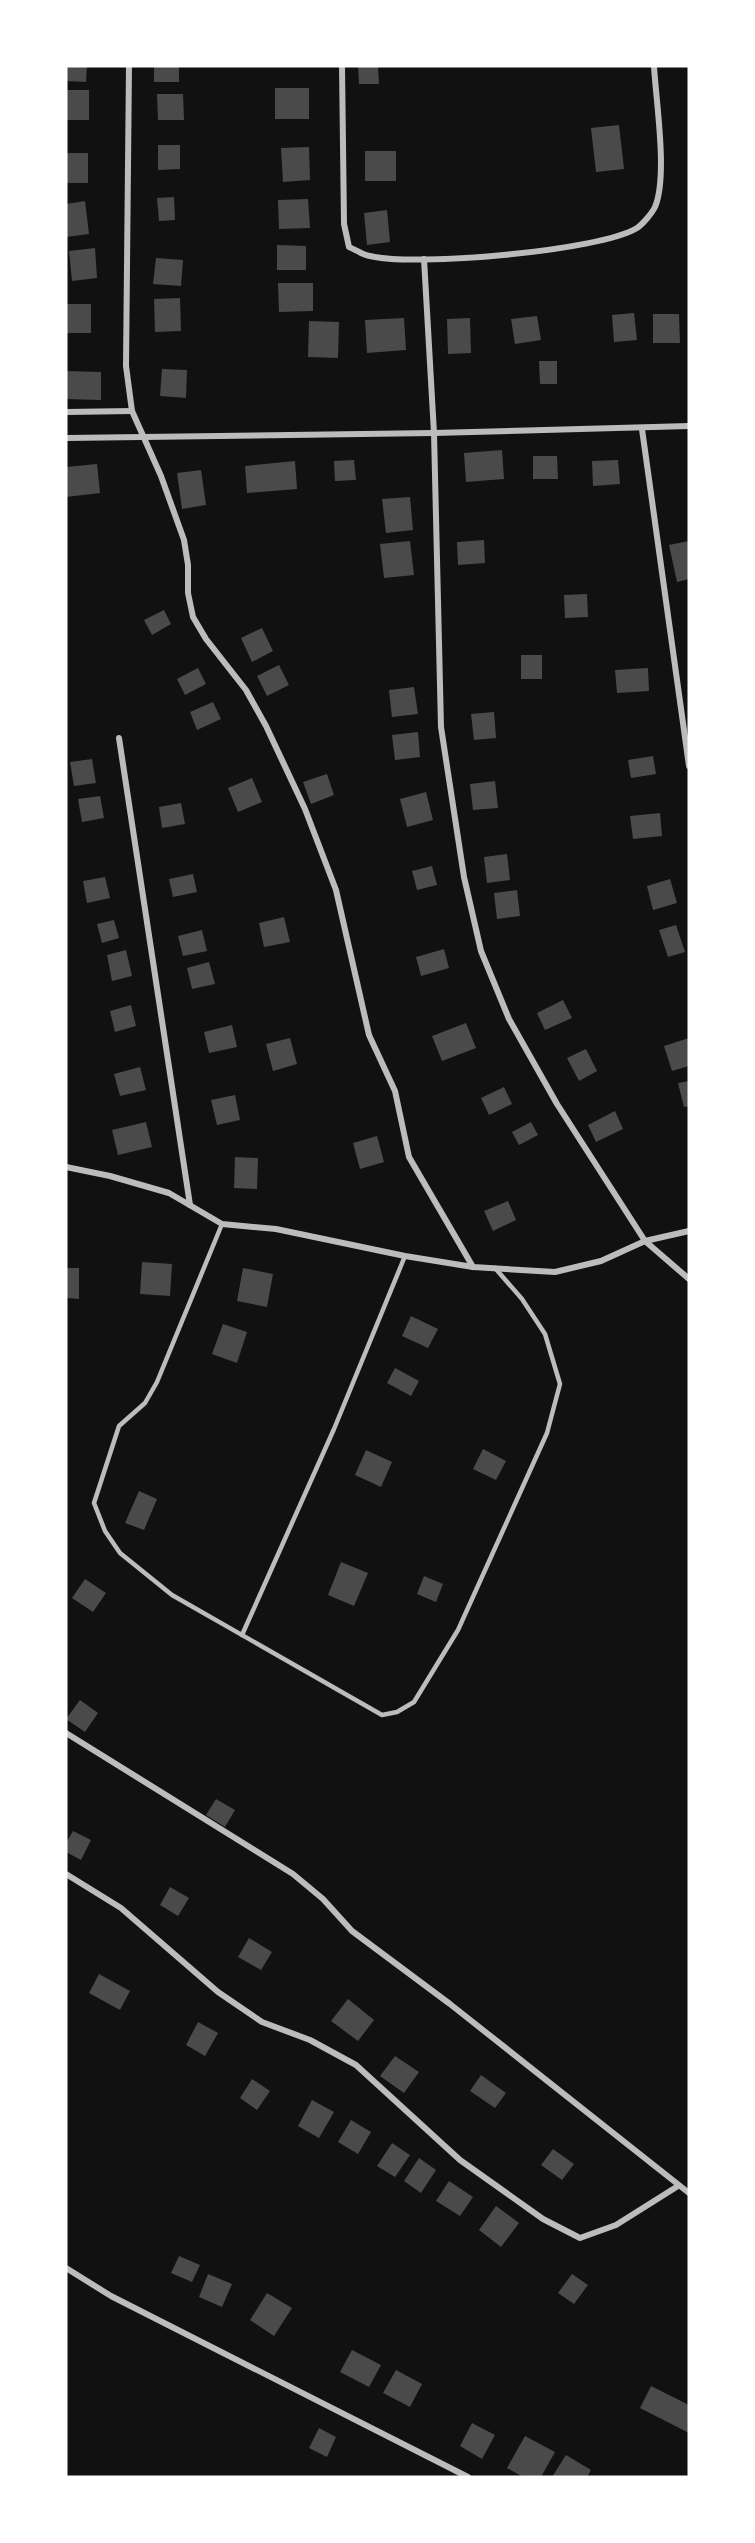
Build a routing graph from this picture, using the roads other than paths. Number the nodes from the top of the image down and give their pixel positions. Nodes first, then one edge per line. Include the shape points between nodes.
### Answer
1 (129, 66) edge
2 (342, 66) edge
3 (654, 66) edge
4 (424, 259) junction
5 (132, 411) junction
6 (66, 412) edge
7 (689, 426) edge
8 (642, 429) junction
9 (434, 433) junction
10 (144, 437) junction
11 (66, 438) edge
12 (119, 738) dead end
13 (689, 766) edge
14 (66, 1167) edge
15 (190, 1205) junction
16 (222, 1224) junction
17 (689, 1231) edge
18 (645, 1241) junction
19 (405, 1256) junction
20 (473, 1267) junction
21 (495, 1268) junction
22 (689, 1279) edge
23 (242, 1635) junction
24 (66, 1733) edge
25 (66, 1874) edge
26 (678, 2186) junction
27 (689, 2193) edge
28 (66, 2268) edge
29 (468, 2477) edge

1 - 5 street via 126,366
2 - 4 street via 344,224 349,247 370,256
3 - 4 street via 660,183 654,209 638,227 563,249
4 - 9 street
5 - 6 street
5 - 10 street
7 - 8 street
8 - 9 street
8 - 13 street
9 - 10 street
9 - 18 street via 441,727 464,877 481,951 519,1038
10 - 11 street
10 - 20 street via 184,540 194,616 267,726 305,808 336,890 369,1035 395,1091 409,1157
12 - 15 street
14 - 15 street via 151,1186
15 - 16 street
16 - 19 street via 276,1229
16 - 23 lane via 157,1382 145,1403 119,1426 94,1503 105,1531 120,1553 172,1595
17 - 18 street
18 - 21 street via 601,1261 555,1272
18 - 22 street
19 - 20 street
19 - 23 lane via 334,1429
20 - 21 street
21 - 23 lane via 545,1334 560,1384 547,1433 462,1619 414,1702 397,1712 382,1714
24 - 26 street via 293,1874 359,1936
25 - 26 street via 121,1908 218,1992 262,2022 310,2040 356,2064 460,2160 543,2219 580,2238 616,2225
26 - 27 street
28 - 29 street via 111,2296

